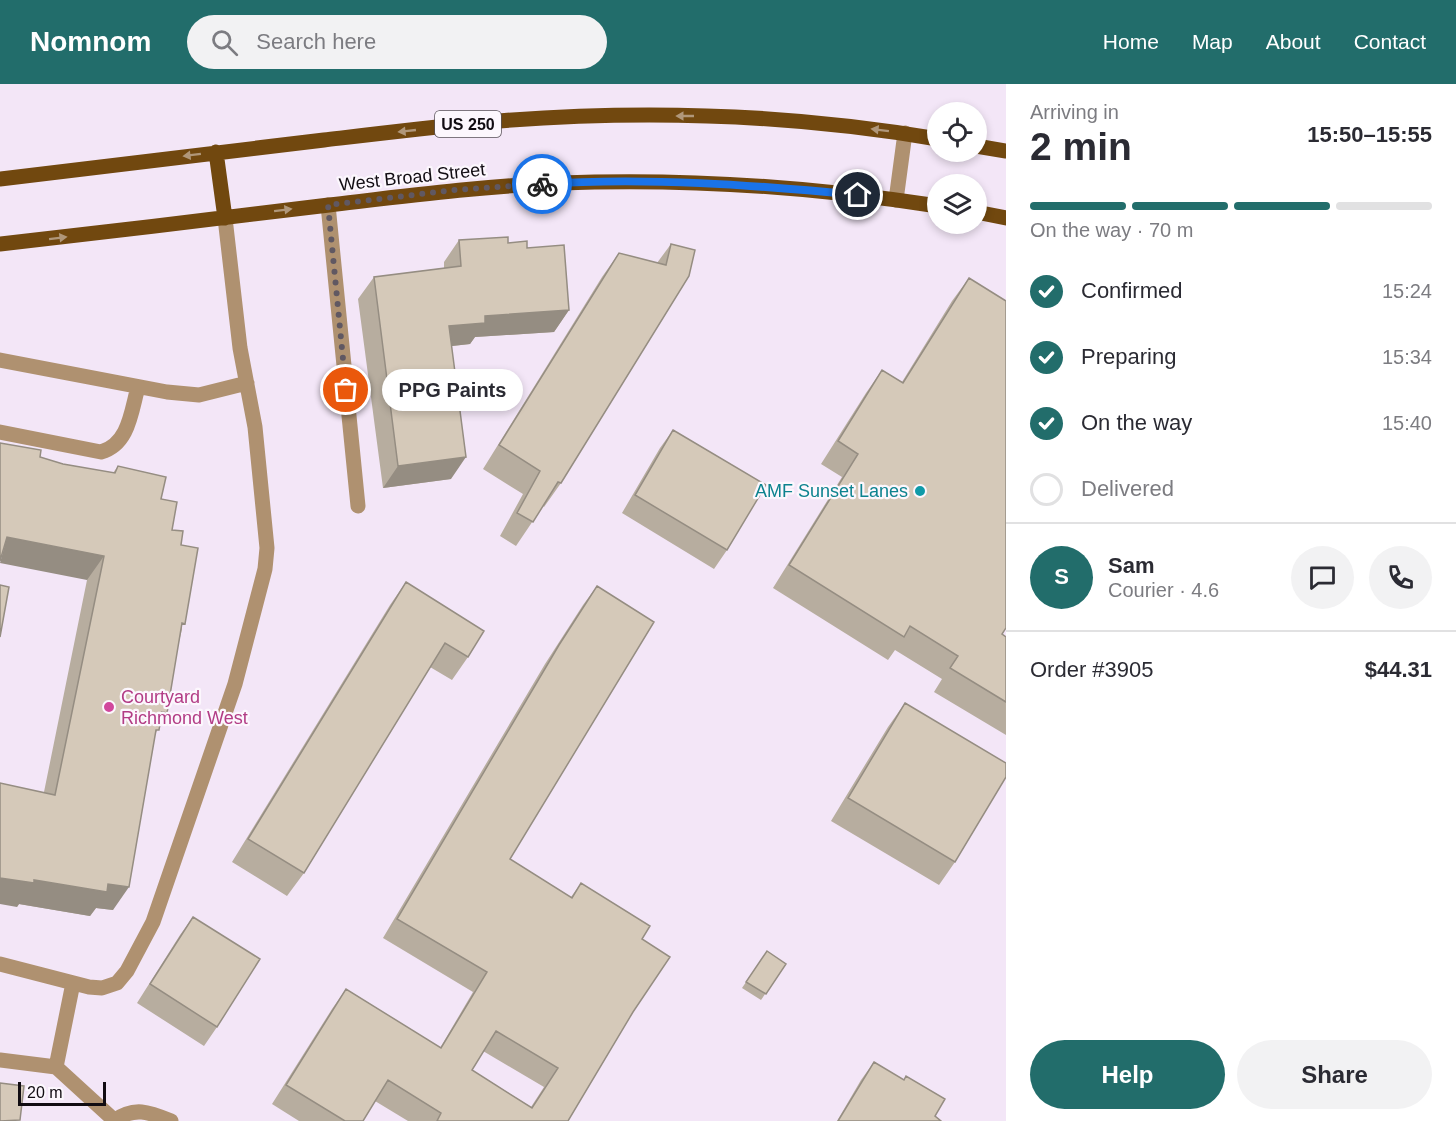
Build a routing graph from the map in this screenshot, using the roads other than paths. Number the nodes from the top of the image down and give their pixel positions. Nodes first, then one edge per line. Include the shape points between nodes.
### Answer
1 (905, 134) junction
2 (927, 137) edge
3 (987, 148) edge
4 (1006, 151) edge
5 (216, 152) junction
6 (0, 179) edge
7 (896, 200) junction
8 (927, 204) edge
9 (328, 205) junction
10 (987, 214) edge
11 (225, 218) junction
12 (1006, 218) edge
13 (0, 244) edge
14 (0, 360) edge
15 (247, 383) junction
16 (138, 387) junction
17 (0, 432) edge
18 (357, 506) dead end
19 (0, 964) edge
20 (73, 983) junction
21 (0, 1059) edge
22 (56, 1067) junction
23 (114, 1120) edge
24 (171, 1121) edge

1 - 2 main road, US 250
1 -> 5 main road, US 250 via 738,117 581,118 476,123
1 - 7 street
3 - 4 main road
5 -> 6 main road, US 250
5 - 11 main road
7 - 8 main road, West Broad Street
7 - 9 main road, West Broad Street via 670,182 560,183 455,190
11 -> 9 main road, West Broad Street
9 - 18 street
10 - 12 main road
13 -> 11 main road, West Broad Street
11 - 15 street
14 - 16 street
15 - 16 street via 199,395
15 - 20 street via 267,548 235,684 153,922 132,961 117,983 102,988
16 - 17 street via 125,432 112,449 101,452
19 - 20 street
20 - 22 street
21 - 22 street
22 - 23 street
23 - 24 street via 137,1111

